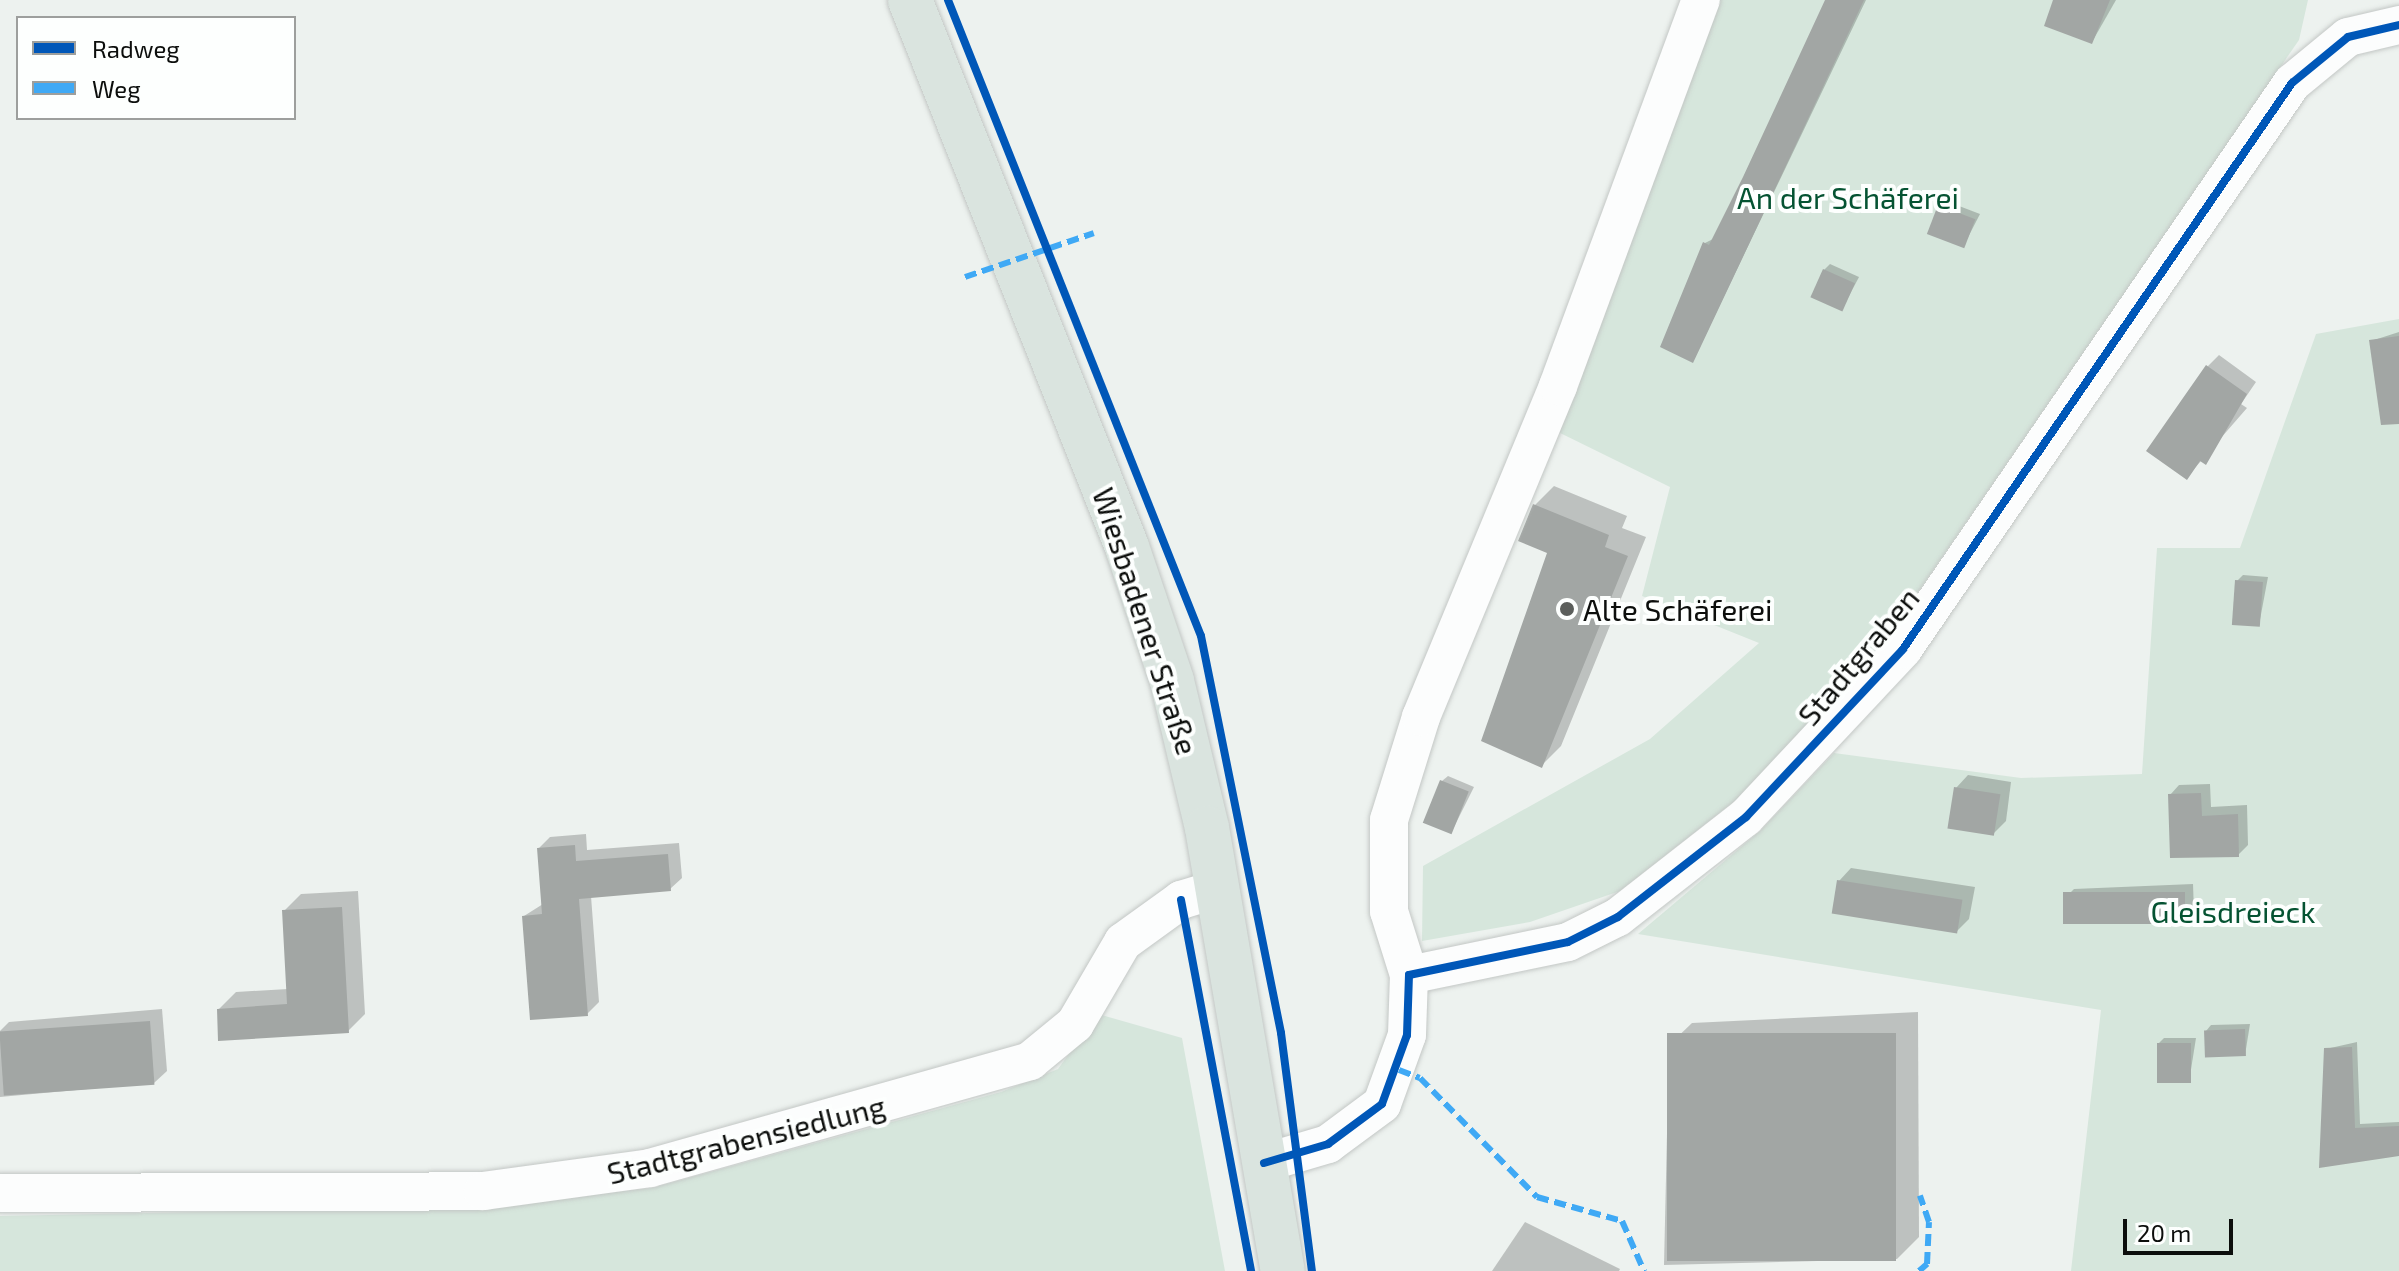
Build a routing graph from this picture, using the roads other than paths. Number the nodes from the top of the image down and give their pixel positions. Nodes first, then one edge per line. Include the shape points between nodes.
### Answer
1 (910, 0) edge
2 (1701, 0) edge
3 (2399, 25) edge
4 (1217, 889) junction
5 (1409, 975) junction
6 (1264, 1163) junction
7 (0, 1193) edge
8 (1283, 1271) edge

1 - 4 main road, Wiesbadener Straße via 1127,547 1193,758
2 - 5 street via 1558,386 1421,717 1389,820 1389,911
3 - 5 street, Stadtgraben via 2348,37 2292,83 1903,649 1746,817 1618,917 1568,942
4 - 6 main road, Wiesbadener Straße
4 - 7 street, Stadtgrabensiedlung via 1181,900 1123,942 1075,1024 1030,1061 650,1168 483,1191
5 - 6 street via 1407,1035 1382,1104 1328,1144
6 - 8 main road, Wiesbadener Straße

